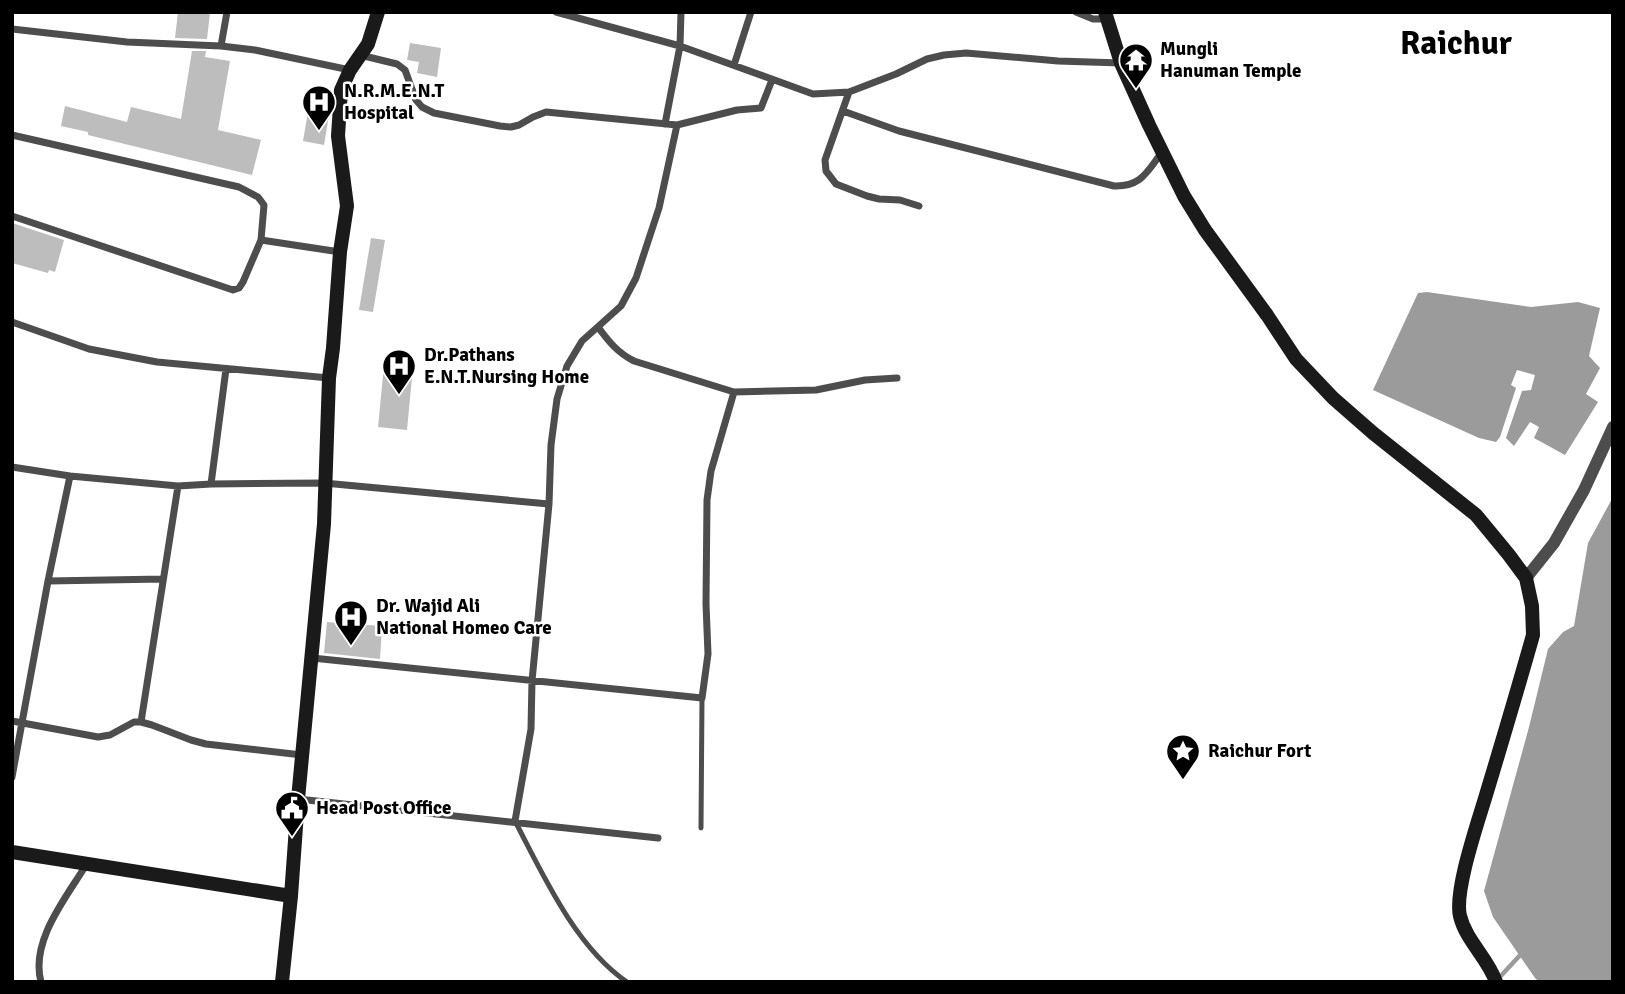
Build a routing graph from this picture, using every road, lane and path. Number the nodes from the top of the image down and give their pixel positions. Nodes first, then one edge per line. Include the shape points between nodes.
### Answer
1 (227, 12) edge
2 (378, 12) edge
3 (556, 12) edge
4 (681, 12) edge
5 (751, 12) edge
6 (1076, 12) edge
7 (1106, 16) edge
8 (12, 29) edge
9 (222, 46) junction
10 (680, 46) junction
11 (360, 55) junction
12 (1121, 63) junction
13 (734, 65) junction
14 (350, 70) junction
15 (772, 80) junction
16 (849, 92) junction
17 (843, 111) junction
18 (665, 124) junction
19 (677, 125) junction
20 (12, 135) edge
21 (1163, 152) junction
22 (919, 206) dead end
23 (12, 216) edge
24 (261, 240) junction
25 (340, 252) junction
26 (12, 322) edge
27 (598, 327) junction
28 (226, 369) junction
29 (329, 378) junction
30 (897, 378) dead end
31 (734, 392) junction
32 (1613, 427) edge
33 (12, 467) edge
34 (71, 476) junction
35 (324, 483) junction
36 (211, 484) junction
37 (178, 486) junction
38 (549, 503) junction
39 (1526, 578) junction
40 (163, 579) junction
41 (48, 581) junction
42 (312, 658) junction
43 (532, 681) junction
44 (702, 698) junction
45 (12, 721) edge
46 (22, 722) junction
47 (141, 722) junction
48 (302, 755) junction
49 (12, 777) edge
50 (298, 799) junction
51 (515, 821) junction
52 (701, 828) dead end
53 (658, 838) dead end
54 (12, 852) edge
55 (86, 865) junction
56 (291, 895) junction
57 (1492, 973) edge
58 (41, 982) edge
59 (282, 982) edge
60 (628, 982) edge
61 (1507, 982) edge

1 - 9 street
2 - 11 main road
3 - 10 street
4 - 10 street
5 - 13 street
6 - 7 street via 1093,19
7 - 12 main road
8 - 9 street via 127,42
9 - 14 street
10 - 13 street
10 - 18 street
11 - 14 main road
11 - 18 street via 405,70 416,100 434,113 500,126 519,125 546,112
12 - 16 street via 944,55
12 - 21 main road
13 - 15 street
14 - 25 main road via 339,107 346,206
15 - 16 street via 813,94
15 - 19 street via 761,108
16 - 17 street
17 - 21 street via 899,131 1114,186 1133,184
17 - 22 street via 825,160 830,177 867,196
18 - 19 street
19 - 27 street via 659,208 636,278 621,306
20 - 24 street via 239,187 264,205
21 - 39 main road via 1191,207 1296,359 1373,433 1476,516
23 - 24 street via 233,290 243,282
24 - 25 street
25 - 29 main road
26 - 28 street via 89,349
27 - 31 street via 612,346 634,361
27 - 38 street via 582,341 567,366 557,399
28 - 29 street
28 - 36 street
29 - 35 main road
30 - 31 street via 816,390
31 - 44 street via 707,500 708,653
32 - 39 street via 1555,543
33 - 34 street
34 - 37 street
34 - 41 street
35 - 36 street
35 - 38 street
35 - 42 main road
36 - 37 street
37 - 40 street
38 - 43 street
39 - 57 main road via 1533,635 1471,844 1459,900 1466,931
40 - 41 street
40 - 47 street
41 - 46 street
42 - 43 street
42 - 48 main road
43 - 44 street
43 - 51 street via 531,729
44 - 52 lane
45 - 46 street
46 - 47 street via 98,737
46 - 49 street
47 - 48 street via 206,744
48 - 50 main road
50 - 51 street
50 - 56 main road
51 - 53 street
51 - 60 lane via 551,891 583,938
54 - 55 main road
55 - 56 main road
55 - 58 street via 43,941 38,968
56 - 59 main road
57 - 61 street

